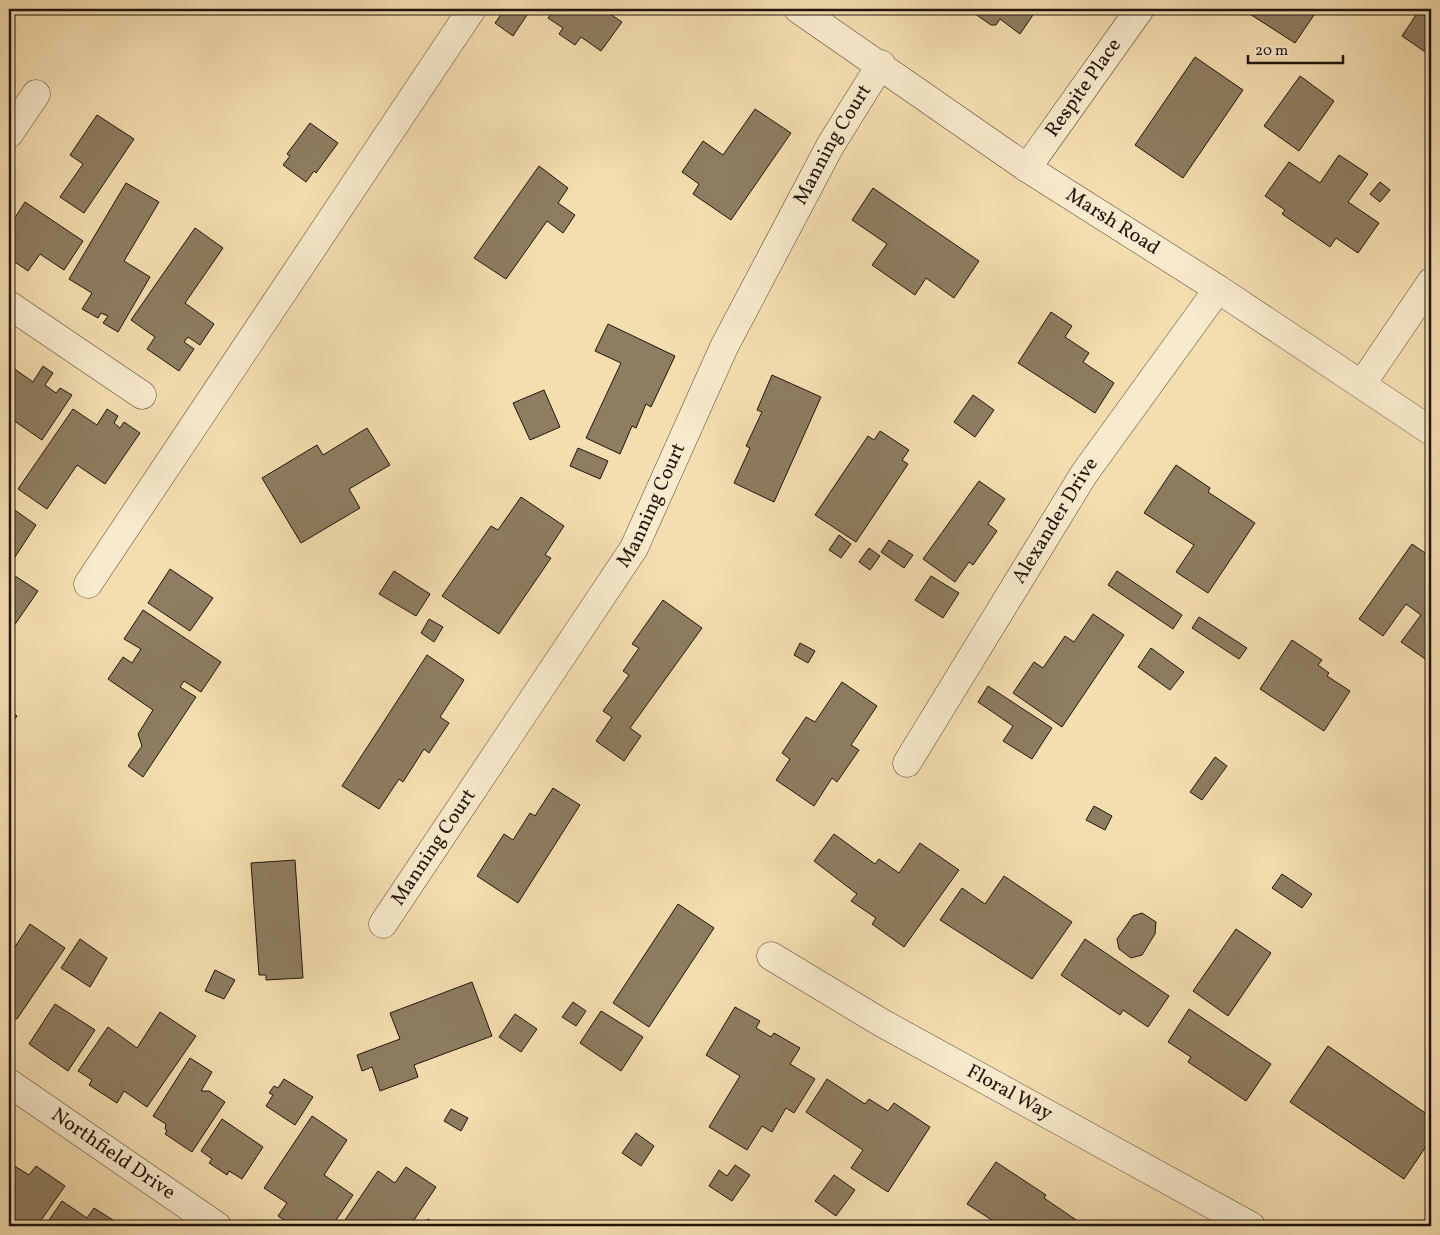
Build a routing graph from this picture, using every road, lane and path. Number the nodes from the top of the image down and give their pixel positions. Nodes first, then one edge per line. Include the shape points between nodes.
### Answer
1 (472, 9) edge
2 (798, 9) edge
3 (1140, 9) edge
4 (881, 64) junction
5 (36, 94) dead end
6 (9, 134) edge
7 (1027, 168) junction
8 (1431, 282) edge
9 (1218, 289) junction
10 (9, 305) edge
11 (1362, 384) junction
12 (142, 395) dead end
13 (1431, 431) edge
14 (88, 584) dead end
15 (907, 764) dead end
16 (383, 924) dead end
17 (771, 956) dead end
18 (9, 1083) edge
19 (217, 1226) edge
20 (1251, 1226) edge

1 - 14 street
2 - 4 street, Marsh Road
3 - 7 street, Respite Place
4 - 7 street, Marsh Road
4 - 16 street, Manning Court via 830,146 724,347 634,548
5 - 6 street
7 - 9 street, Marsh Road
8 - 11 street
9 - 11 street, Marsh Road
9 - 15 street, Alexander Drive via 1084,474
10 - 12 street
11 - 13 street, Marsh Road
17 - 20 street, Floral Way via 882,1023
18 - 19 street, Northfield Drive

